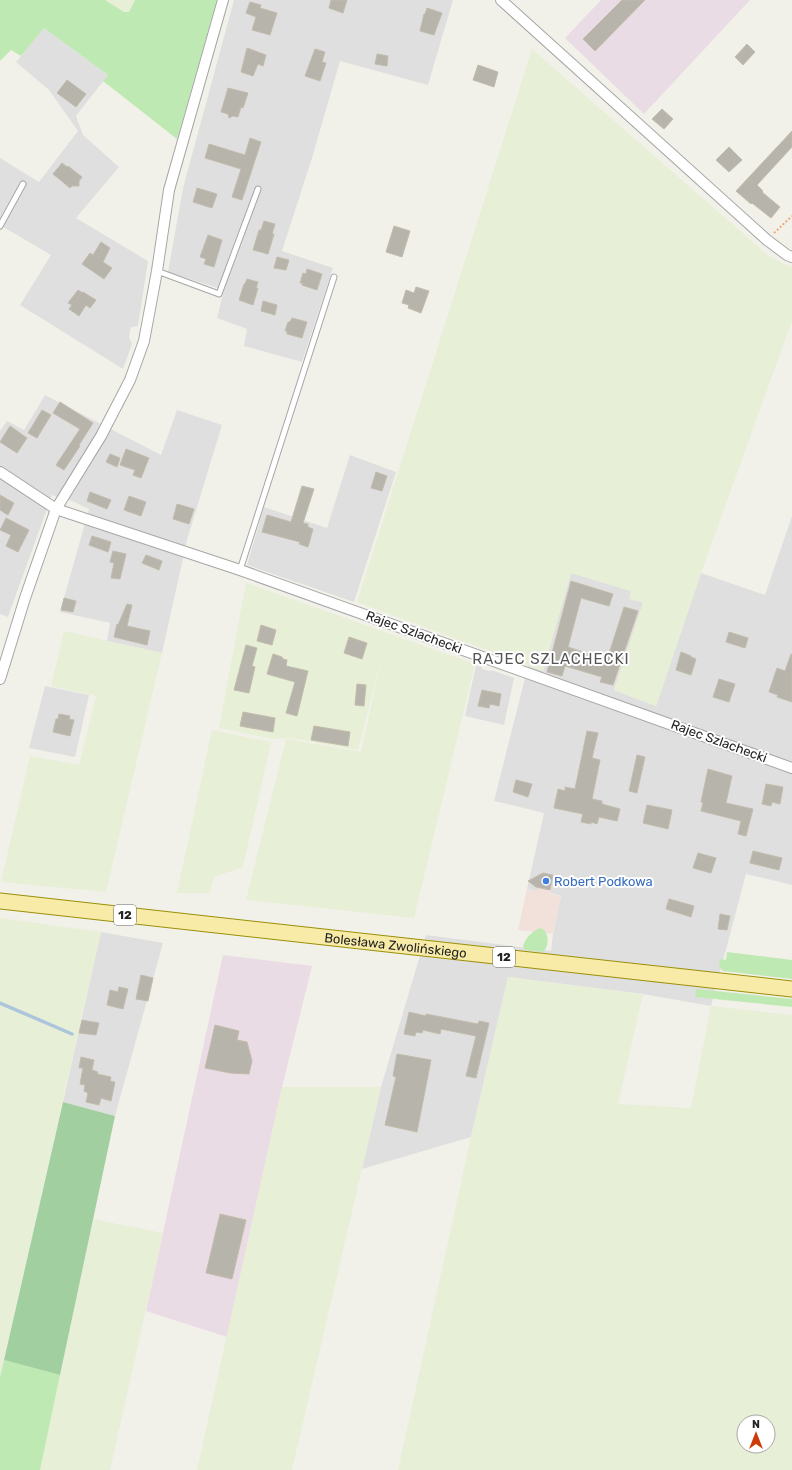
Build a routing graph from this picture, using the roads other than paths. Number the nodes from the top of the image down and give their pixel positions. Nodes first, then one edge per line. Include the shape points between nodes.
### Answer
1 (223, 0) edge
2 (501, 0) edge
3 (23, 184) dead end
4 (258, 189) dead end
5 (0, 226) edge
6 (792, 257) edge
7 (156, 271) junction
8 (334, 277) dead end
9 (0, 472) edge
10 (56, 509) junction
11 (240, 570) junction
12 (0, 679) edge
13 (792, 768) edge
14 (0, 902) edge
15 (792, 989) edge

1 - 7 street via 169,190
2 - 6 street via 767,240
3 - 5 lane
4 - 7 lane via 219,294
7 - 10 street via 144,341 130,380 101,436
8 - 11 lane
9 - 10 street, Rajec Szlachecki
10 - 11 street, Rajec Szlachecki
10 - 12 street
11 - 13 street, Rajec Szlachecki
14 - 15 main road, Bolesława Zwolińskiego / 12

